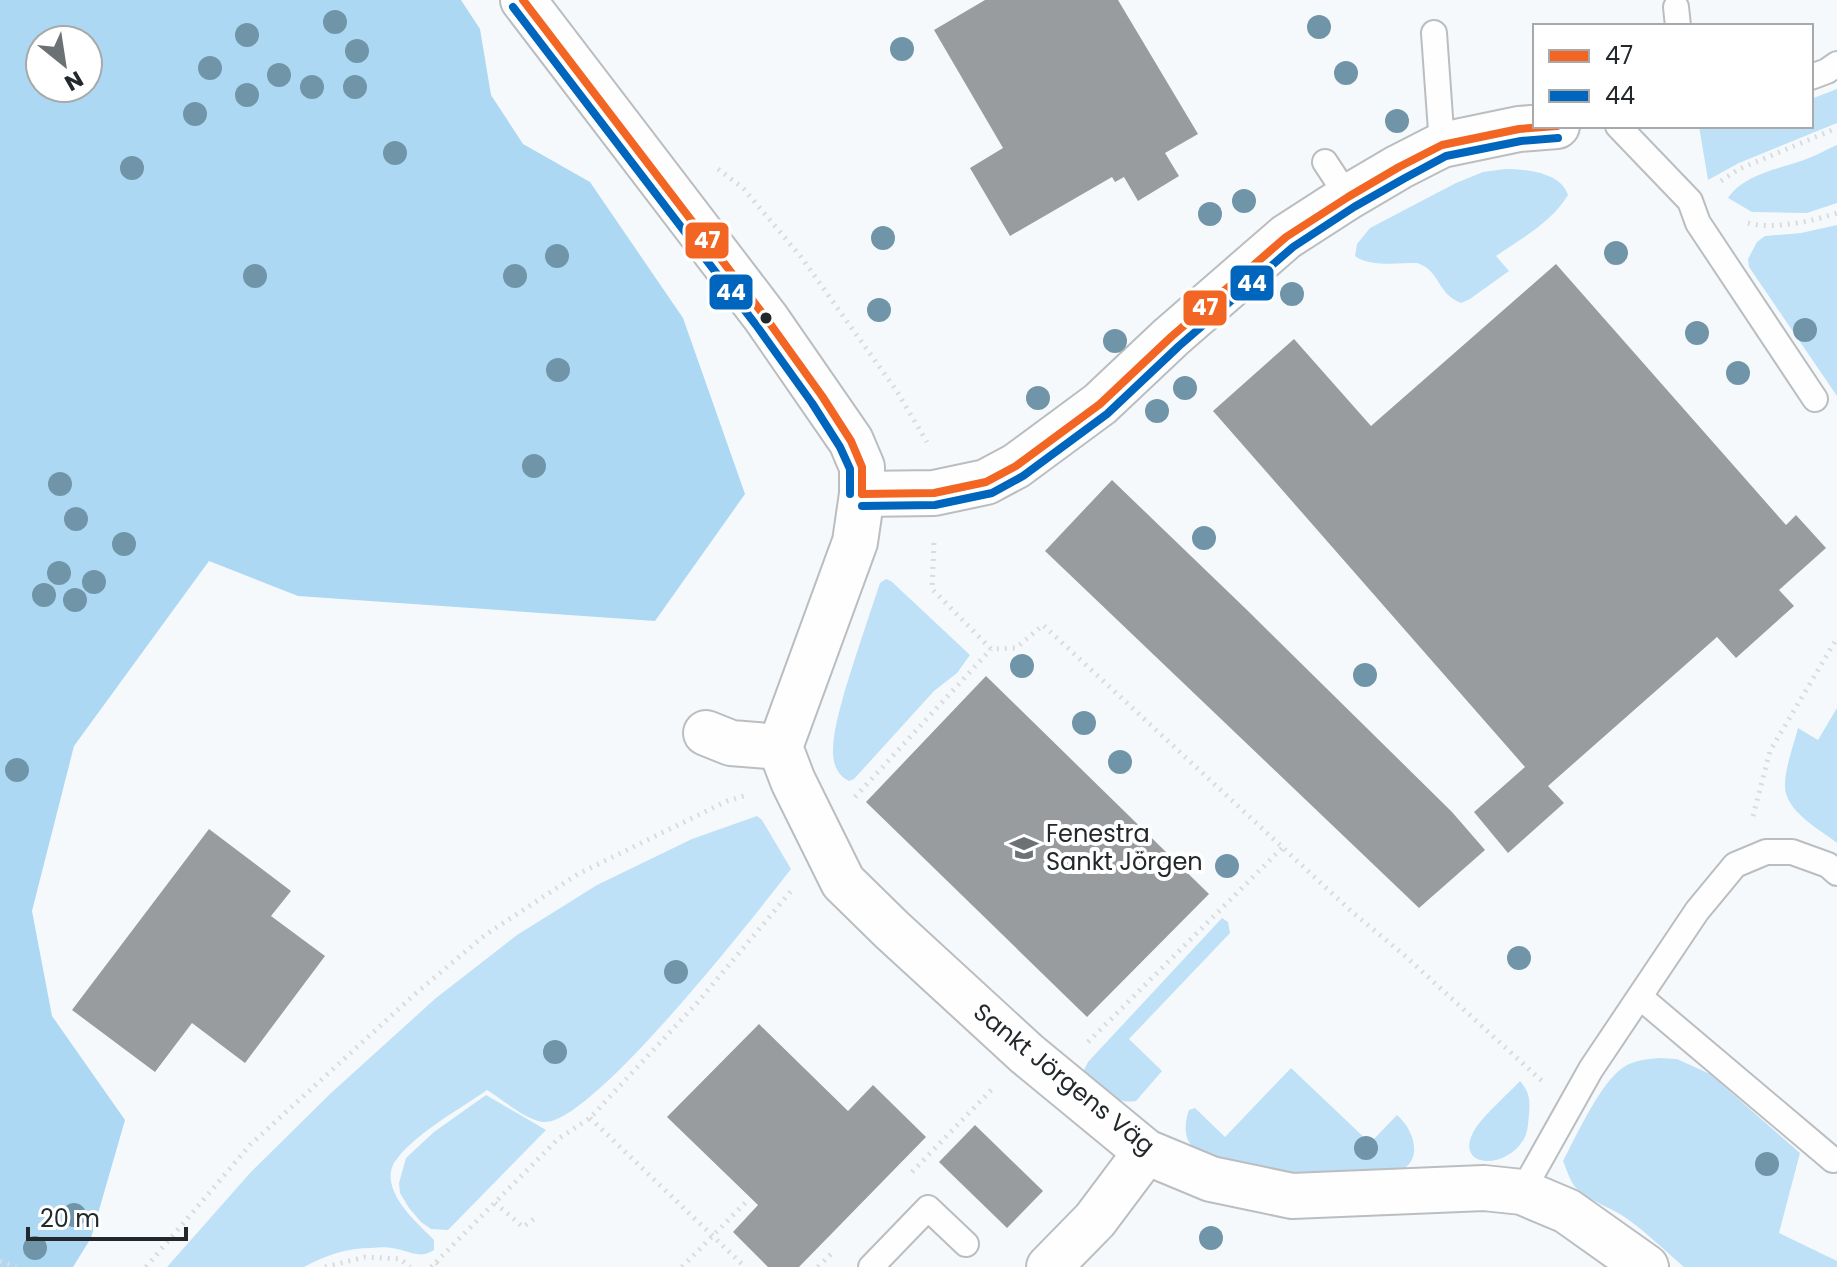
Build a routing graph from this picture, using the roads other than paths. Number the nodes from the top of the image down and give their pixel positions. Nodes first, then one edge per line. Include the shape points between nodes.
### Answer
1 (523, 0) edge
2 (1434, 33) dead end
3 (1837, 64) edge
4 (1813, 76) edge
5 (1533, 128) edge
6 (1620, 128) edge
7 (1442, 145) junction
8 (1815, 399) dead end
9 (862, 494) junction
10 (706, 733) dead end
11 (780, 747) junction
12 (1837, 873) edge
13 (1640, 997) junction
14 (1146, 1152) junction
15 (1833, 1160) dead end
16 (1522, 1192) junction
17 (966, 1244) dead end
18 (871, 1267) edge
19 (1049, 1267) edge
20 (1646, 1267) edge

1 - 9 street via 822,396 862,467
2 - 7 lane
3 - 4 lane
5 - 7 street
6 - 8 lane via 1690,201 1698,223
7 - 9 street via 1399,167 1337,180 1286,237 1100,404 1016,466 986,482 934,493
9 - 11 street via 855,542
10 - 11 street via 731,743
11 - 14 street, Sankt Jörgens Väg via 843,882 1053,1077
12 - 13 lane via 1792,852 1766,852 1735,865
13 - 15 lane
13 - 16 lane via 1591,1069
14 - 16 street, Sankt Jörgens Väg via 1211,1179 1292,1196 1484,1188
14 - 19 street via 1095,1220
16 - 20 street, Sankt Jörgens Väg via 1567,1211
17 - 18 lane via 928,1208

